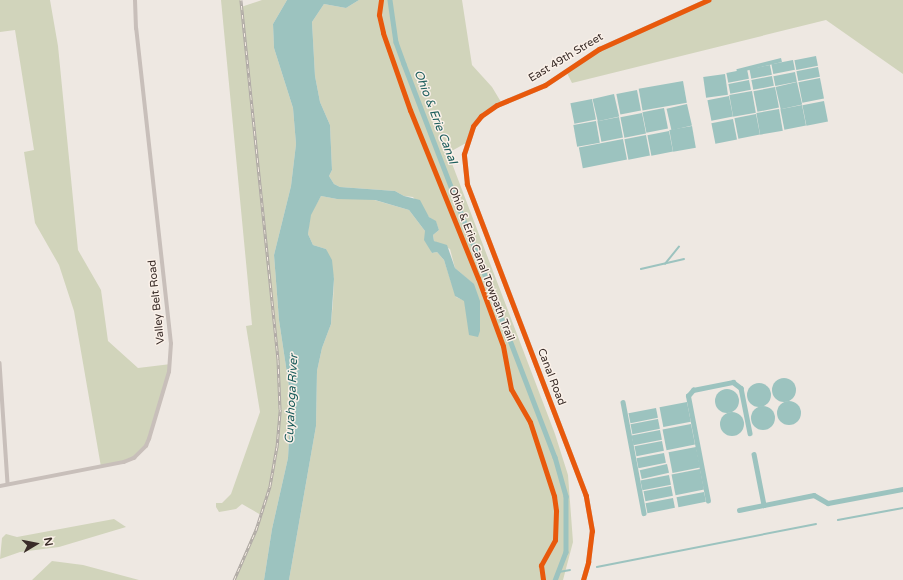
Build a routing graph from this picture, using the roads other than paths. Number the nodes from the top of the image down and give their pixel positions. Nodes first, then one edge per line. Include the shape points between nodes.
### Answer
1 (135, 0) edge
2 (708, 0) edge
3 (467, 184) joint
4 (0, 363) edge
5 (8, 484) junction
6 (0, 486) edge
7 (583, 580) edge

1 - 5 street, Valley Belt Road via 136,29 171,344 169,372 149,439 134,458
2 - 3 street, East 49th Street via 599,49 545,85 497,105 481,116 473,126 464,154
3 - 7 street, Canal Road via 586,496 592,531
4 - 5 street
5 - 6 street, Valley Belt Road

